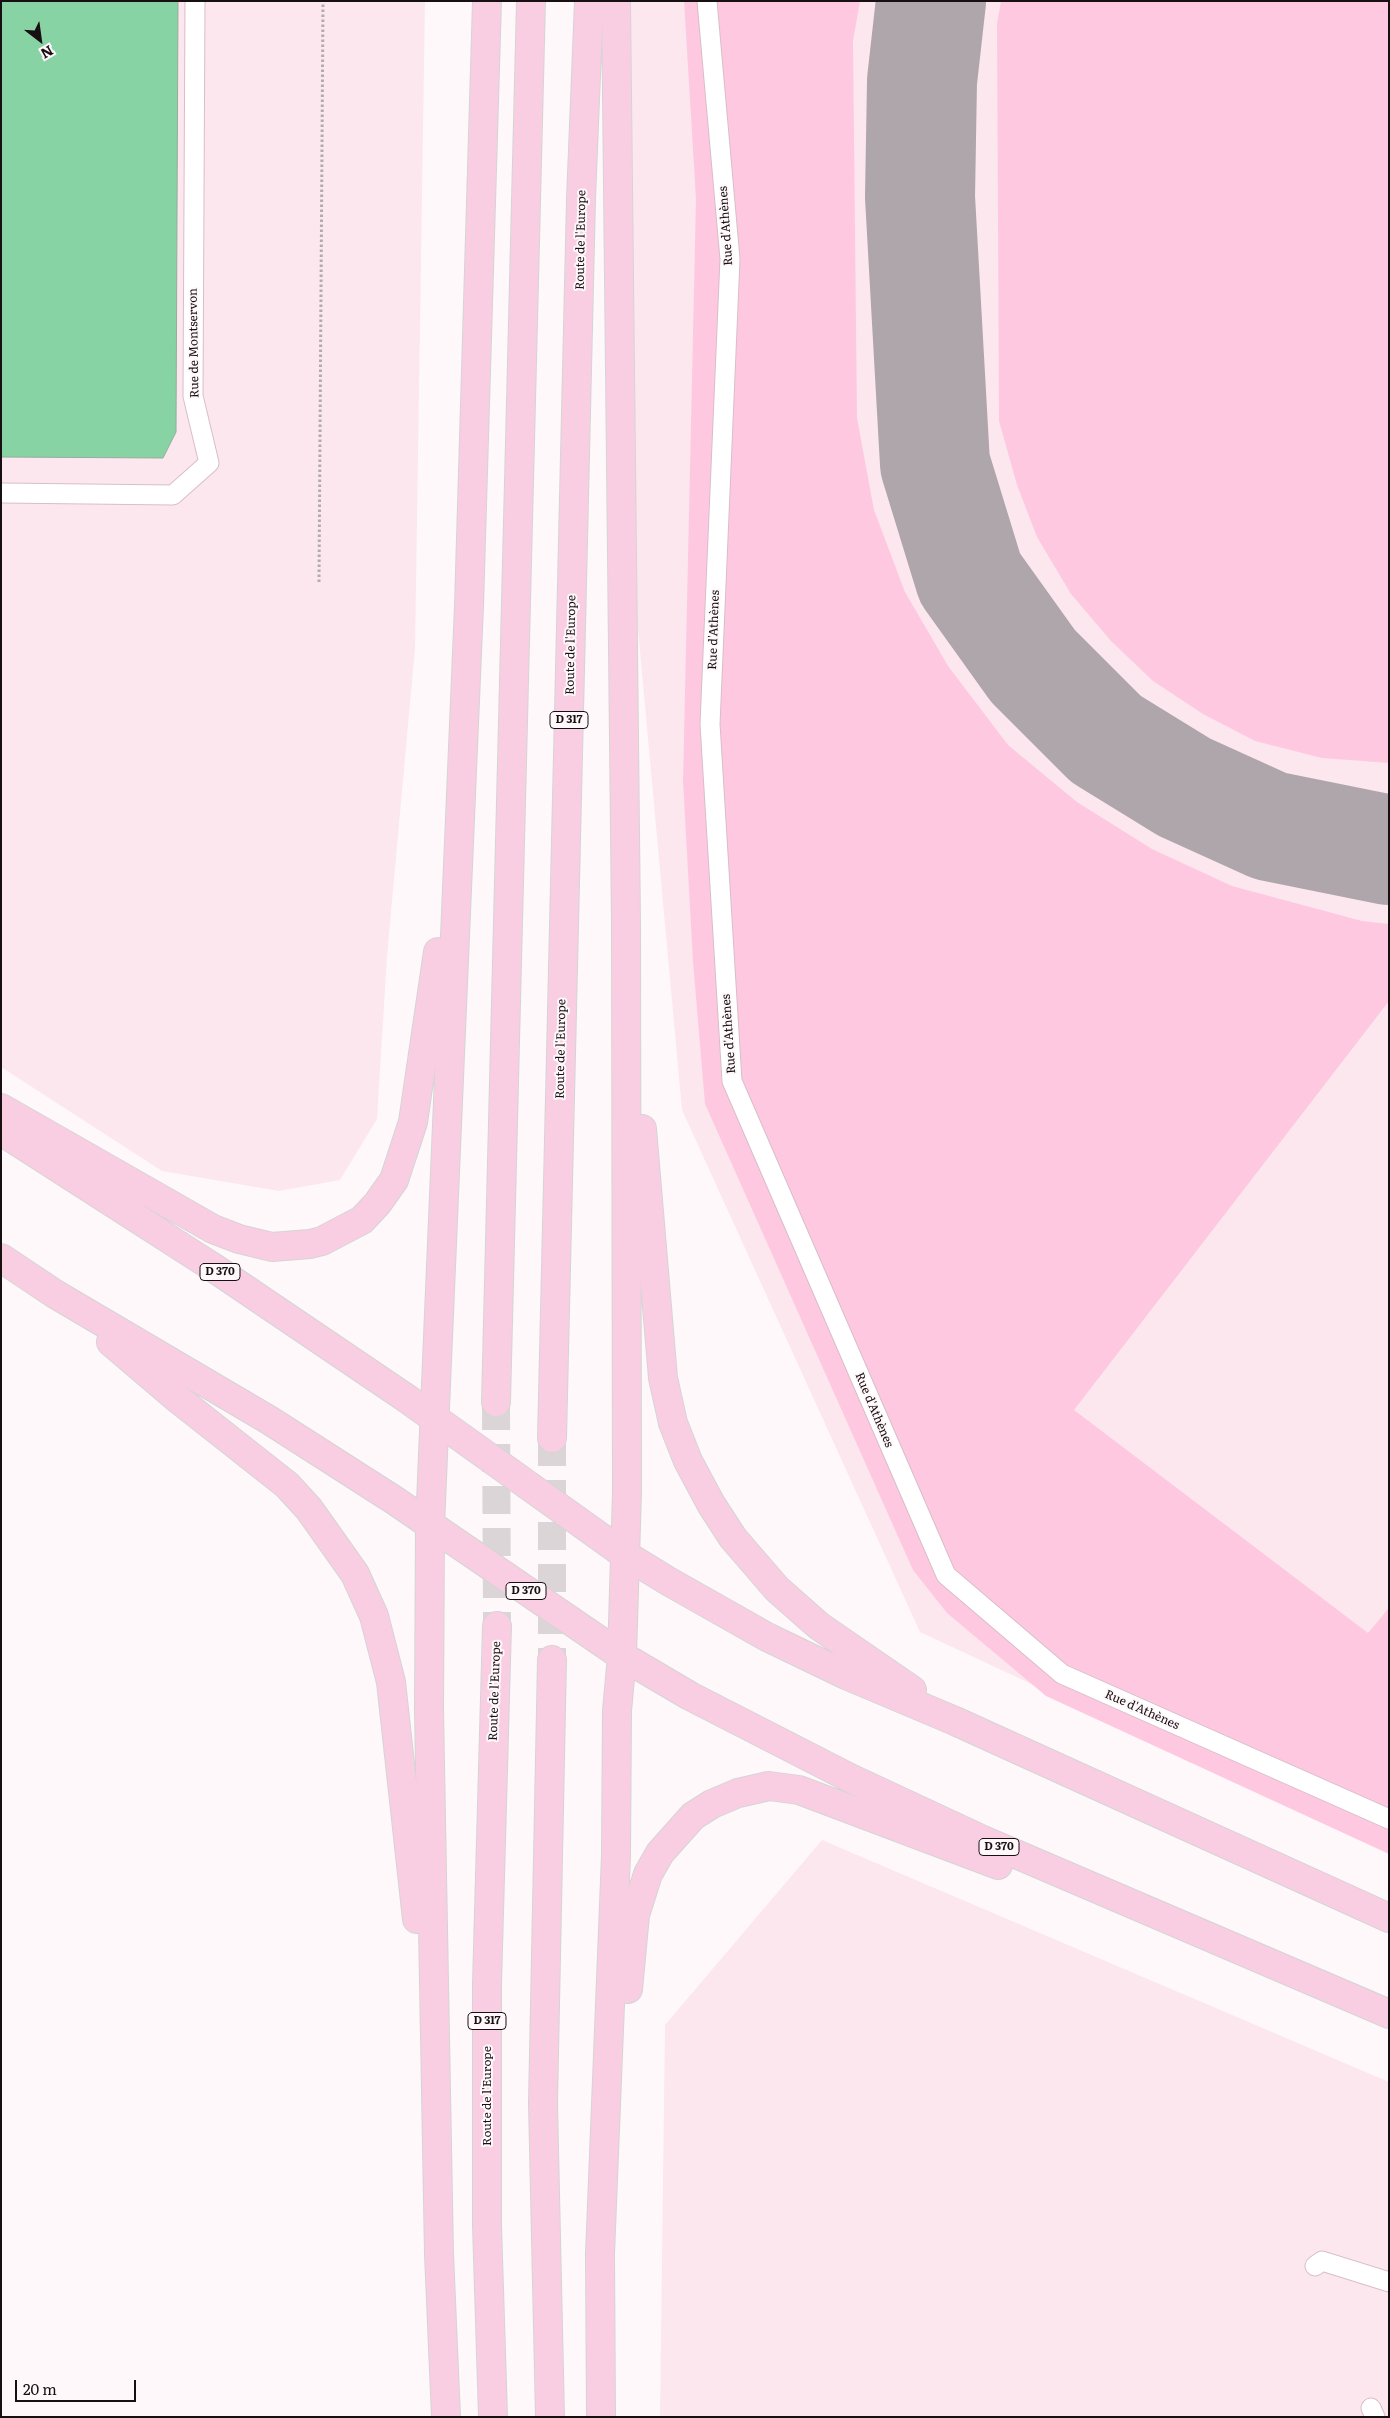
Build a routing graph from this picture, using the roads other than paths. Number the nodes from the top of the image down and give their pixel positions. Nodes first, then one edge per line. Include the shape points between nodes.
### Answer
1 (195, 1) edge
2 (487, 1) edge
3 (531, 1) edge
4 (589, 1) edge
5 (616, 1) edge
6 (706, 1) edge
7 (1, 493) edge
8 (459, 812) junction
9 (626, 923) junction
10 (1, 1108) edge
11 (1, 1131) edge
12 (1, 1258) edge
13 (55, 1294) junction
14 (496, 1402) tunnel mouth
15 (435, 1418) junction
16 (552, 1438) tunnel mouth
17 (430, 1526) junction
18 (624, 1554) junction
19 (497, 1626) tunnel mouth
20 (622, 1656) junction
21 (552, 1660) tunnel mouth
22 (955, 1721) junction
23 (1389, 1819) edge
24 (1389, 1918) edge
25 (1338, 1993) junction
26 (1389, 2014) edge
27 (1389, 2019) edge
28 (438, 2127) junction
29 (600, 2254) junction
30 (1315, 2266) dead end
31 (1389, 2282) edge
32 (446, 2417) edge
33 (493, 2417) edge
34 (550, 2417) edge
35 (601, 2417) edge

1 - 7 lane, Rue de Montservon via 193,396 209,463 173,495
2 - 8 main road via 469,596
3 - 14 main road
4 - 16 main road, Route de l'Europe / D 317 via 581,199
5 - 9 main road
6 - 23 lane, Rue d'Athènes via 730,259 710,724 732,1081 946,1575 1062,1674
8 - 10 main road via 413,1122 394,1180 362,1220 310,1244 272,1247 239,1239 214,1229
8 - 15 main road
9 - 18 main road via 627,1492
9 - 22 main road via 663,1378 673,1423 688,1461 733,1538 777,1589 819,1626
11 - 15 main road, D 370 via 211,1266
12 - 13 main road, D 370
13 - 17 main road, D 370 via 269,1420
13 - 28 main road via 178,1399 286,1485 333,1541 355,1574 374,1616 391,1682
15 - 17 main road
15 - 18 main road, D 370
17 - 20 main road, D 370
17 - 28 main road via 428,1710
18 - 20 main road
18 - 22 main road, D 370 via 767,1637
19 - 33 main road, Route de l'Europe / D 317 via 487,1984 487,2226
20 - 25 main road, D 370 via 690,1696 858,1782 983,1840
20 - 29 main road via 617,1711 616,1855
21 - 34 main road via 543,2102
22 - 24 main road, D 370
25 - 26 main road, D 370
25 - 27 lane
25 - 29 main road via 799,1790 769,1786 738,1793 692,1816 677,1831 648,1874 635,1915
28 - 32 main road via 439,2254
29 - 35 main road
30 - 31 lane via 1322,2261

